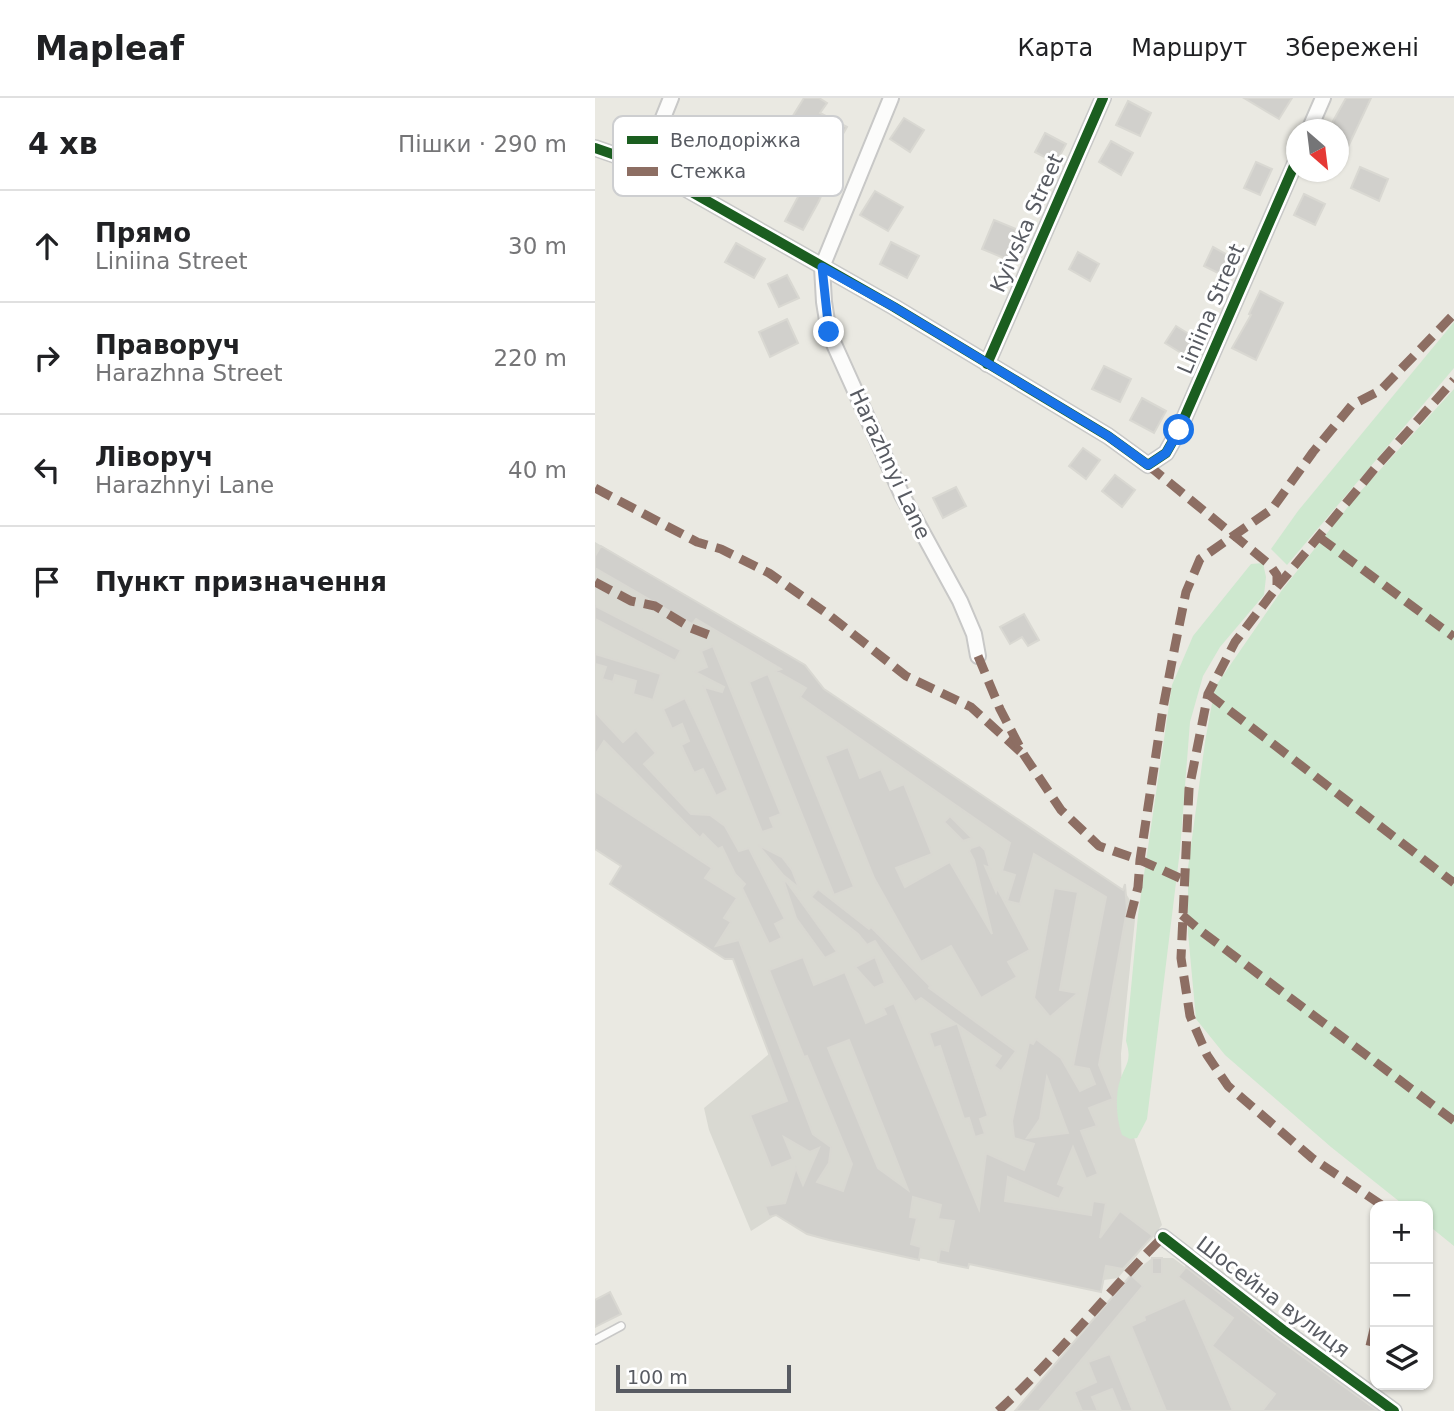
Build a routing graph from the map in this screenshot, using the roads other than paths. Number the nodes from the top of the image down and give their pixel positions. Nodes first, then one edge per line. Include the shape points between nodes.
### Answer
1 (671, 98) edge
2 (891, 98) edge
3 (1103, 98) edge
4 (1323, 98) edge
5 (663, 116) edge
6 (1314, 119) edge
7 (595, 148) edge
8 (613, 154) edge
9 (1287, 182) edge
10 (697, 196) edge
11 (822, 267) junction
12 (987, 364) junction
13 (978, 656) dead end
14 (1163, 1237) dead end
15 (621, 1326) dead end
16 (595, 1340) edge
17 (1394, 1411) edge

1 - 5 street
2 - 11 street
3 - 12 street, Kyivska Street
4 - 6 street
7 - 8 street
9 - 12 street, Liniina Street via 1179,430 1166,453 1148,465
10 - 11 street
11 - 12 street
11 - 13 street, Harazhnyi Lane via 829,332 902,495 960,601
14 - 17 street, Шосейна вулиця
15 - 16 lane

